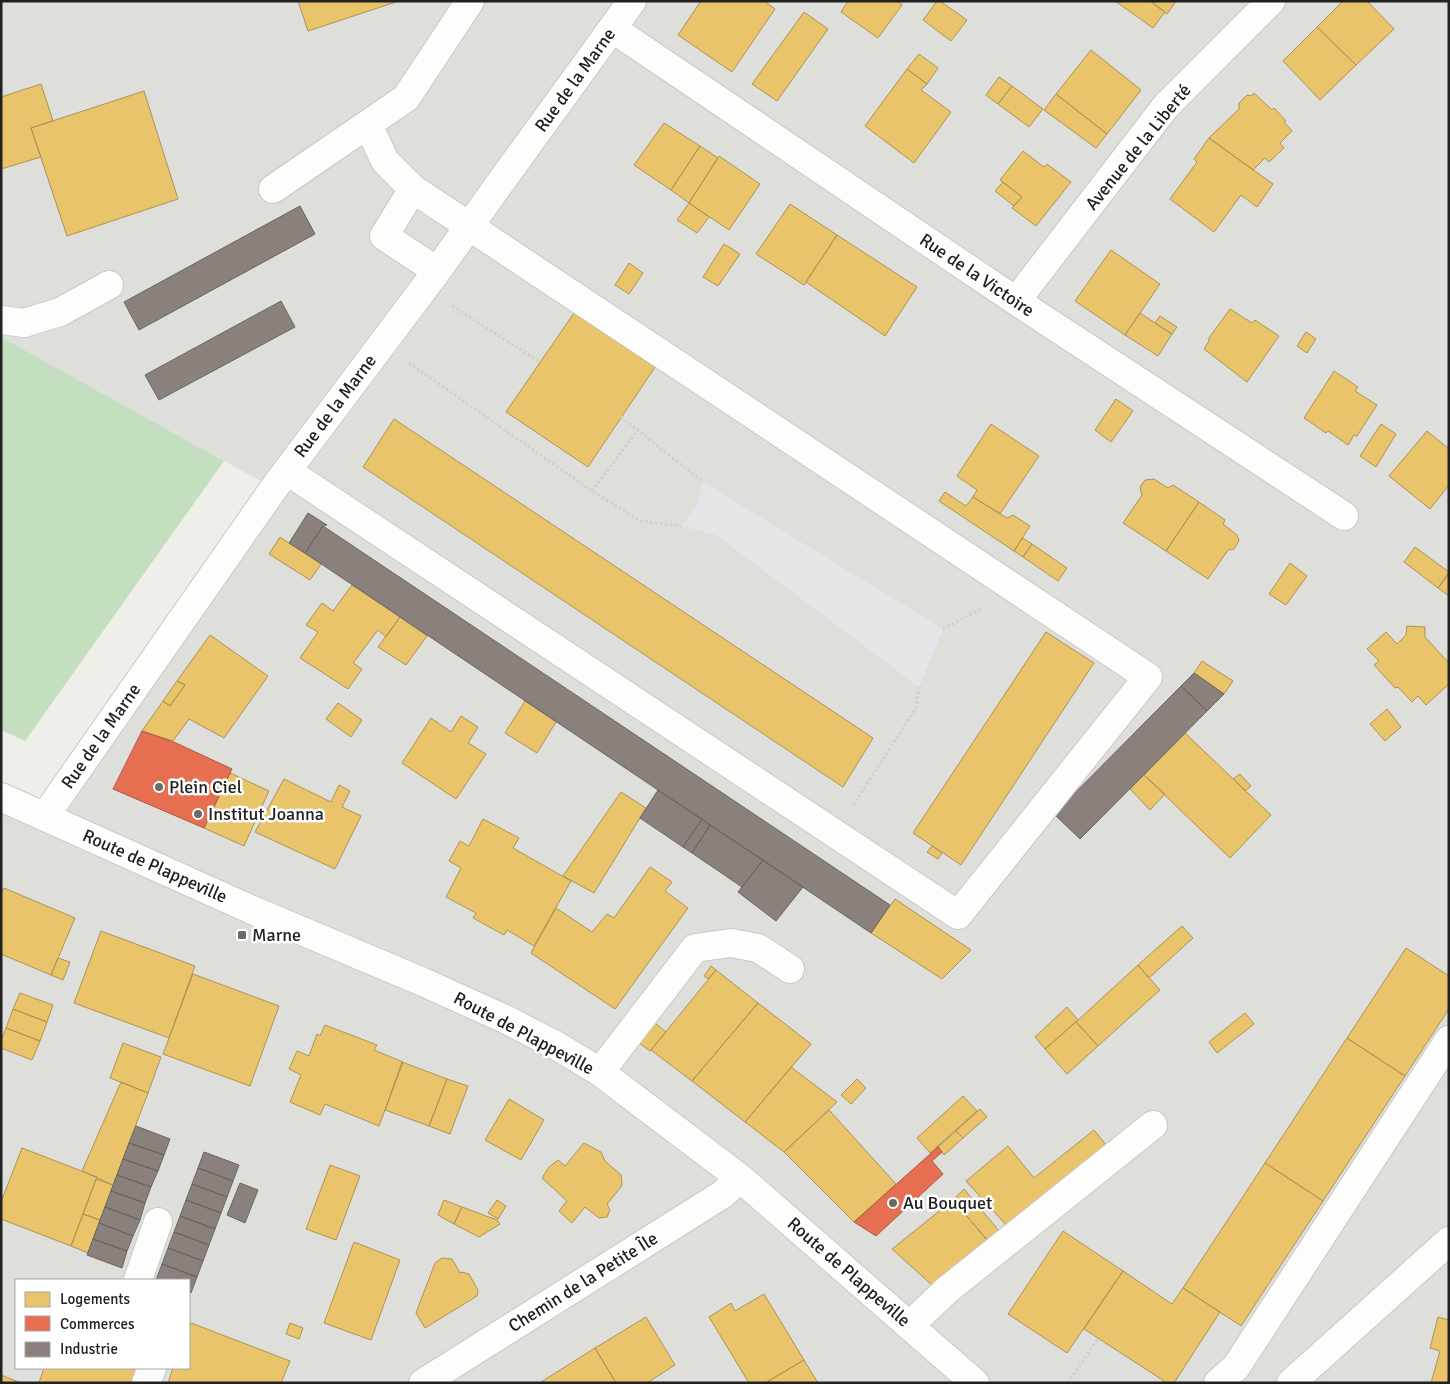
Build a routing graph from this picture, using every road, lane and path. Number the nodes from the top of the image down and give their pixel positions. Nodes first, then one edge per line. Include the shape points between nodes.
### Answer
1 (470, 1) edge
2 (632, 1) edge
3 (1271, 1) edge
4 (613, 29) junction
5 (368, 125) junction
6 (273, 189) dead end
7 (413, 189) junction
8 (468, 226) junction
9 (430, 280) junction
10 (109, 286) dead end
11 (1016, 302) junction
12 (1, 320) edge
13 (382, 344) junction
14 (540, 362) dead end
15 (621, 418) dead end
16 (638, 430) junction
17 (287, 471) junction
18 (703, 482) dead end
19 (592, 491) junction
20 (1344, 516) dead end
21 (681, 526) dead end
22 (919, 687) dead end
23 (1, 797) edge
24 (45, 816) junction
25 (835, 834) junction
26 (790, 969) dead end
27 (1449, 1040) edge
28 (600, 1072) junction
29 (1153, 1124) dead end
30 (740, 1178) junction
31 (158, 1222) dead end
32 (1449, 1240) edge
33 (138, 1279) edge
34 (910, 1325) junction
35 (1098, 1338) dead end
36 (152, 1369) edge
37 (146, 1383) edge
38 (423, 1383) edge
39 (975, 1383) edge
40 (1068, 1383) edge
41 (1218, 1383) edge
42 (1291, 1383) edge

1 - 5 street via 406,98
2 - 4 street, Rue de la Marne
3 - 11 street, Avenue de la Liberté via 1166,106
4 - 8 street, Rue de la Marne
4 - 11 street, Rue de la Victoire
5 - 6 street
5 - 7 street via 385,161
7 - 8 street
7 - 9 street via 384,236
8 - 9 street, Rue de la Marne
8 - 25 street via 1148,677 958,915
9 - 13 street, Rue de la Marne
9 - 14 path
10 - 12 street via 60,312 24,323
11 - 20 street, Rue de la Victoire
13 - 17 street, Rue de la Marne
13 - 19 path
15 - 16 path
16 - 18 path
16 - 19 path
17 - 24 street, Rue de la Marne
17 - 25 street
19 - 21 path via 640,521
22 - 25 path via 916,708
23 - 24 street, Route de Plappeville
24 - 28 street, Route de Plappeville via 505,1019
26 - 28 street via 758,948 731,943 695,948
27 - 41 street via 1236,1368
28 - 30 street, Route de Plappeville
29 - 34 street via 948,1290
30 - 34 street, Route de Plappeville
30 - 38 street, Chemin de la Petite Île via 723,1194
31 - 33 street
32 - 42 street
34 - 39 street, Route de Plappeville
35 - 40 path
36 - 37 street

